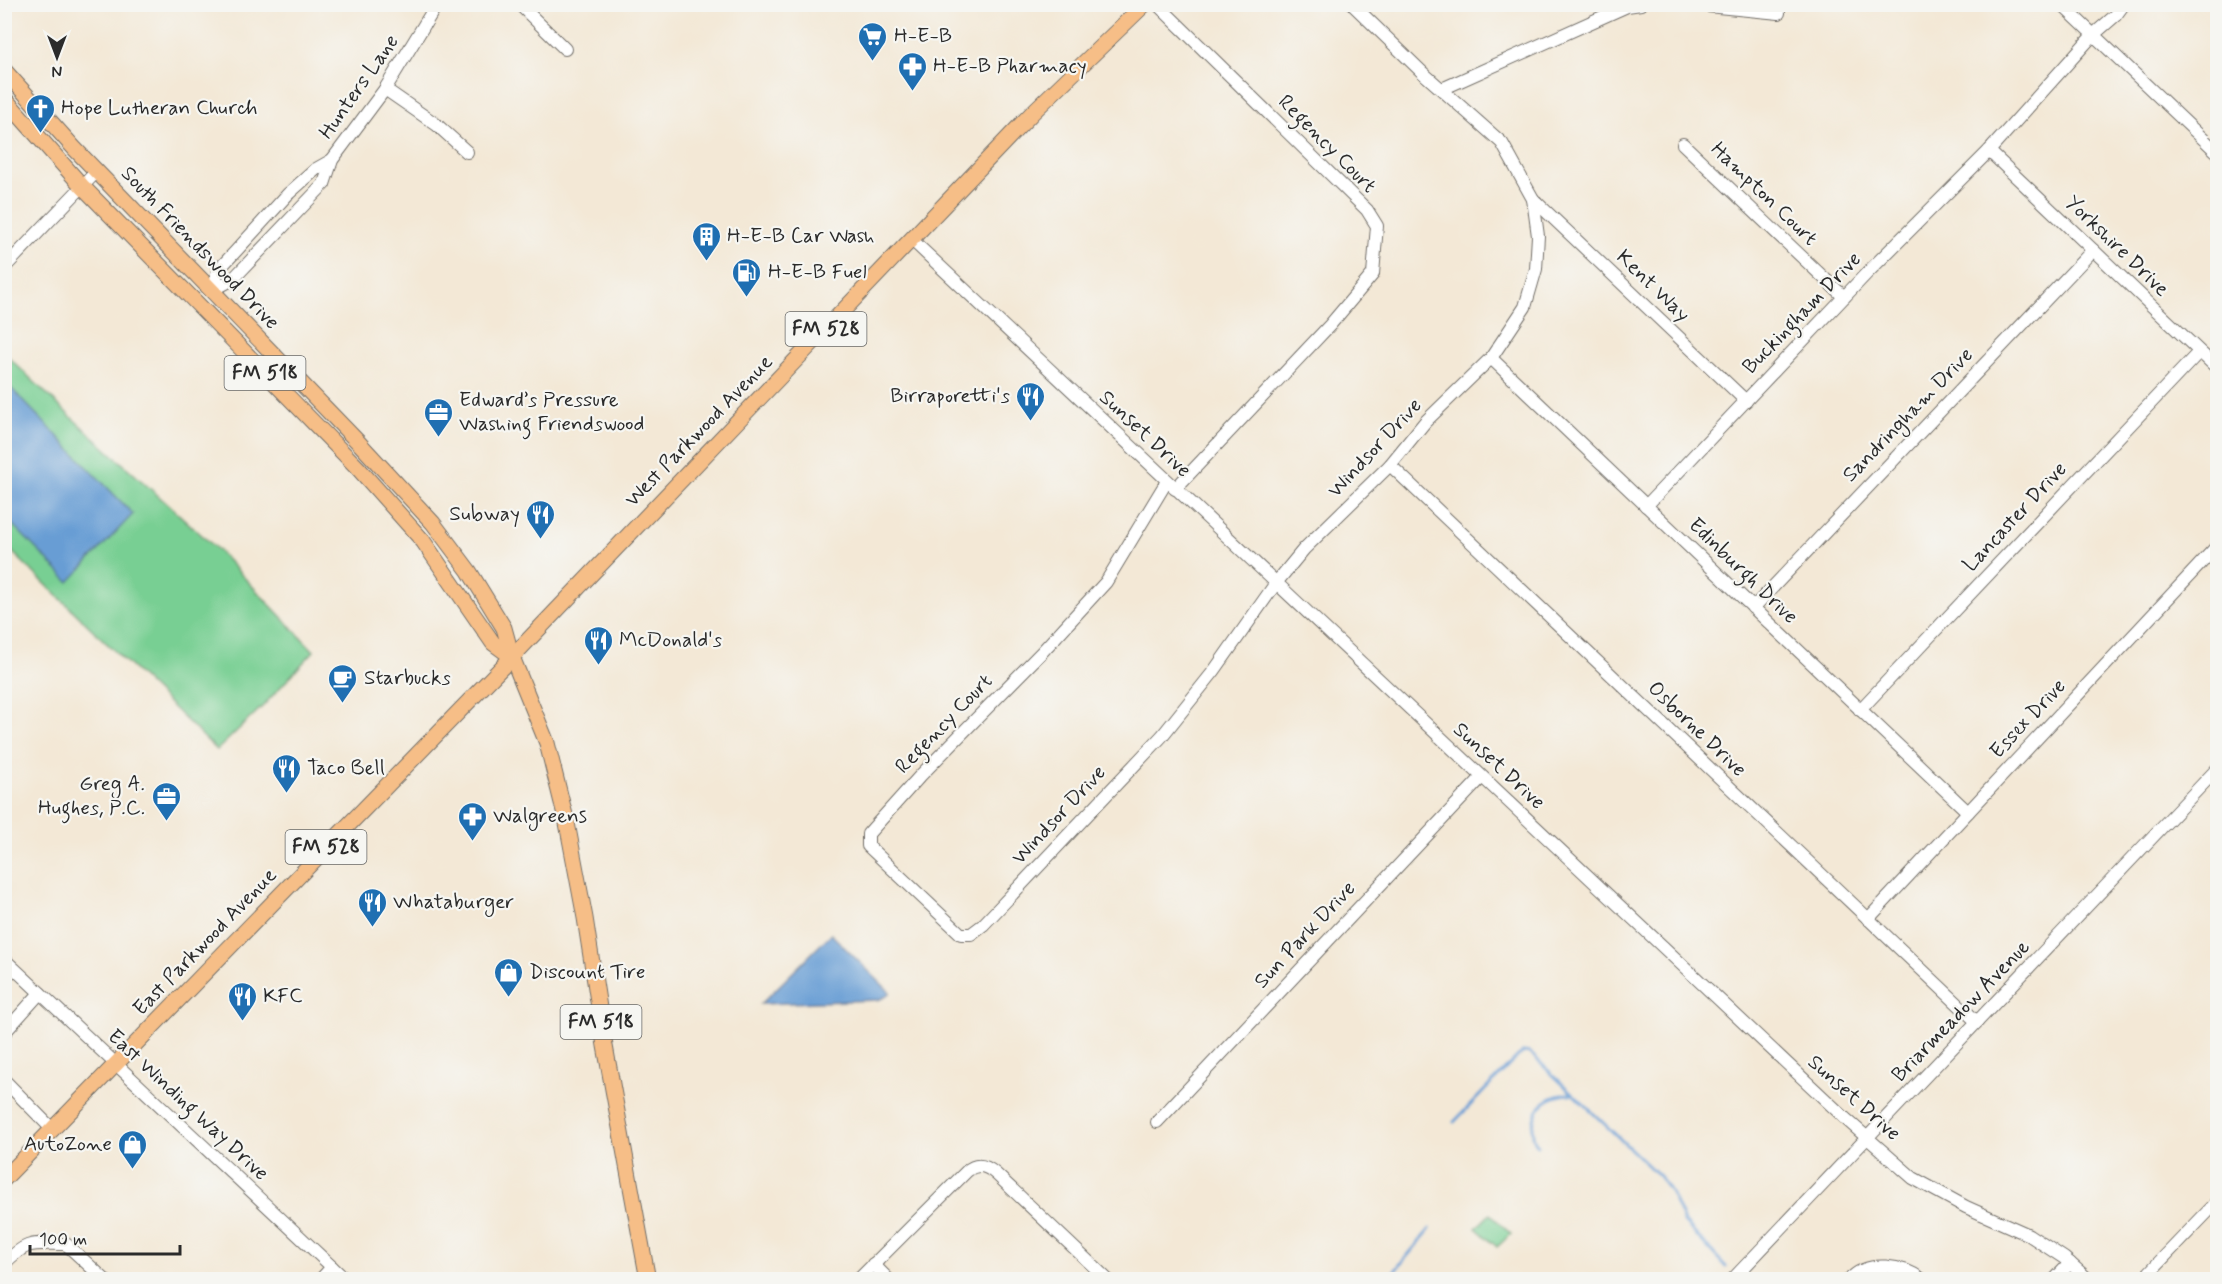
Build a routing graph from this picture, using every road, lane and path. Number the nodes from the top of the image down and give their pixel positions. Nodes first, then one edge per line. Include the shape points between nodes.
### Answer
1 (437, 4) edge
2 (519, 4) edge
3 (1144, 4) edge
4 (1157, 4) edge
5 (1352, 4) edge
6 (1641, 4) edge
7 (1687, 4) edge
8 (2061, 4) edge
9 (2124, 4) edge
10 (1779, 13) dead end
11 (2093, 35) junction
12 (565, 49) dead end
13 (4, 70) edge
14 (385, 89) junction
15 (1442, 89) junction
16 (4, 98) edge
17 (1683, 144) dead end
18 (467, 152) dead end
19 (1989, 152) junction
20 (2217, 153) edge
21 (332, 160) junction
22 (97, 171) junction
23 (82, 186) junction
24 (1533, 199) junction
25 (912, 240) junction
26 (2093, 250) junction
27 (4, 268) edge
28 (213, 291) junction
29 (1844, 297) junction
30 (2199, 352) junction
31 (1491, 358) junction
32 (2217, 369) edge
33 (1746, 401) junction
34 (1390, 465) junction
35 (1171, 485) junction
36 (1646, 506) junction
37 (2217, 545) edge
38 (1276, 583) junction
39 (1753, 608) junction
40 (512, 657) junction
41 (1860, 710) junction
42 (2217, 768) edge
43 (1482, 777) junction
44 (1968, 812) junction
45 (1006, 900) joint
46 (1868, 919) junction
47 (4, 959) edge
48 (40, 993) junction
49 (1977, 1022) junction
50 (4, 1033) edge
51 (116, 1065) junction
52 (4, 1080) edge
53 (1157, 1122) dead end
54 (53, 1130) junction
55 (1867, 1138) junction
56 (4, 1179) edge
57 (2217, 1201) edge
58 (2070, 1263) junction
59 (4, 1264) edge
60 (873, 1264) junction
61 (332, 1267) junction
62 (105, 1280) edge
63 (320, 1280) edge
64 (346, 1280) edge
65 (648, 1280) edge
66 (858, 1280) edge
67 (889, 1280) edge
68 (1108, 1280) edge
69 (1732, 1280) edge
70 (1849, 1280) edge
71 (1923, 1280) edge
72 (2054, 1280) edge
73 (2089, 1280) edge
74 (2142, 1280) edge

1 - 14 street, Hunters Lane
2 - 12 street
3 - 25 main road, West Parkwood Avenue / FM 528 via 1033,112
4 - 35 street, Regency Court via 1367,210 1377,226 1374,274 1330,325
5 - 15 street, Windsor Drive
6 - 15 street via 1627,6
7 - 10 street
8 - 11 street
9 - 11 street, Buckingham Drive
11 - 19 street, Buckingham Drive
11 - 20 street
13 - 22 main road, South Friendswood Drive / FM 518
14 - 18 street via 437,125
14 - 21 street, Hunters Lane
15 - 24 street, Windsor Drive via 1502,142
16 - 23 main road, South Friendswood Drive / FM 518
17 - 29 street, Hampton Court
19 - 26 street, Yorkshire Drive
19 - 29 street, Buckingham Drive
21 - 28 street, Hunters Lane via 324,184 233,279
21 - 28 street, Hunters Lane via 295,188 218,270
22 - 23 street
22 - 28 main road, South Friendswood Drive / FM 518
23 - 27 street
23 - 40 main road, South Friendswood Drive / FM 518 via 358,468 423,542 493,643
24 - 31 street, Windsor Drive via 1538,236 1536,269 1525,307
24 - 33 street, Kent Way
25 - 35 street, Sunset Drive
25 - 40 main road, West Parkwood Avenue / FM 528
26 - 30 street, Yorkshire Drive
26 - 39 street, Sandringham Drive
28 - 40 main road, South Friendswood Drive / FM 518 via 433,523 504,628
29 - 33 street, Buckingham Drive
30 - 32 street, Yorkshire Drive
30 - 41 street, Lancaster Drive
31 - 34 street, Windsor Drive via 1425,422
31 - 36 street, Edinburgh Drive
33 - 36 street, Buckingham Drive
34 - 38 street, Windsor Drive via 1304,549
34 - 46 street, Osborne Drive
35 - 38 street, Sunset Drive
35 - 45 street, Regency Court via 1106,582 867,834 867,846 961,934 971,934 983,925
36 - 39 street, Edinburgh Drive
37 - 44 street, Essex Drive
38 - 43 street, Sunset Drive
38 - 45 street, Windsor Drive via 1162,736
39 - 41 street, Edinburgh Drive
40 - 51 main road, East Parkwood Avenue / FM 528
40 - 65 main road, South Friendswood Drive / FM 518 via 547,743 568,828
41 - 44 street, Edinburgh Drive
42 - 49 street, Briarmeadow Avenue
43 - 53 street, Sun Park Drive
43 - 55 street, Sunset Drive
44 - 46 street, Essex Drive
46 - 49 street, Osborne Drive
47 - 48 street, East Winding Way Drive
48 - 50 street
48 - 51 street, East Winding Way Drive
49 - 55 street, Briarmeadow Avenue
51 - 54 main road, East Parkwood Avenue / FM 528
51 - 61 street, East Winding Way Drive
52 - 54 street
54 - 56 main road, East Parkwood Avenue / FM 528
55 - 58 street, Sunset Drive via 1912,1178 2030,1235
55 - 69 street, Briarmeadow Avenue
57 - 74 street
58 - 72 street
58 - 73 street, Sunset Drive
59 - 62 street via 28,1244 66,1244
60 - 66 street
60 - 67 street
60 - 68 street via 972,1166 980,1165 996,1174
61 - 63 street
61 - 64 street, East Winding Way Drive
70 - 71 street via 1883,1264 1914,1273

